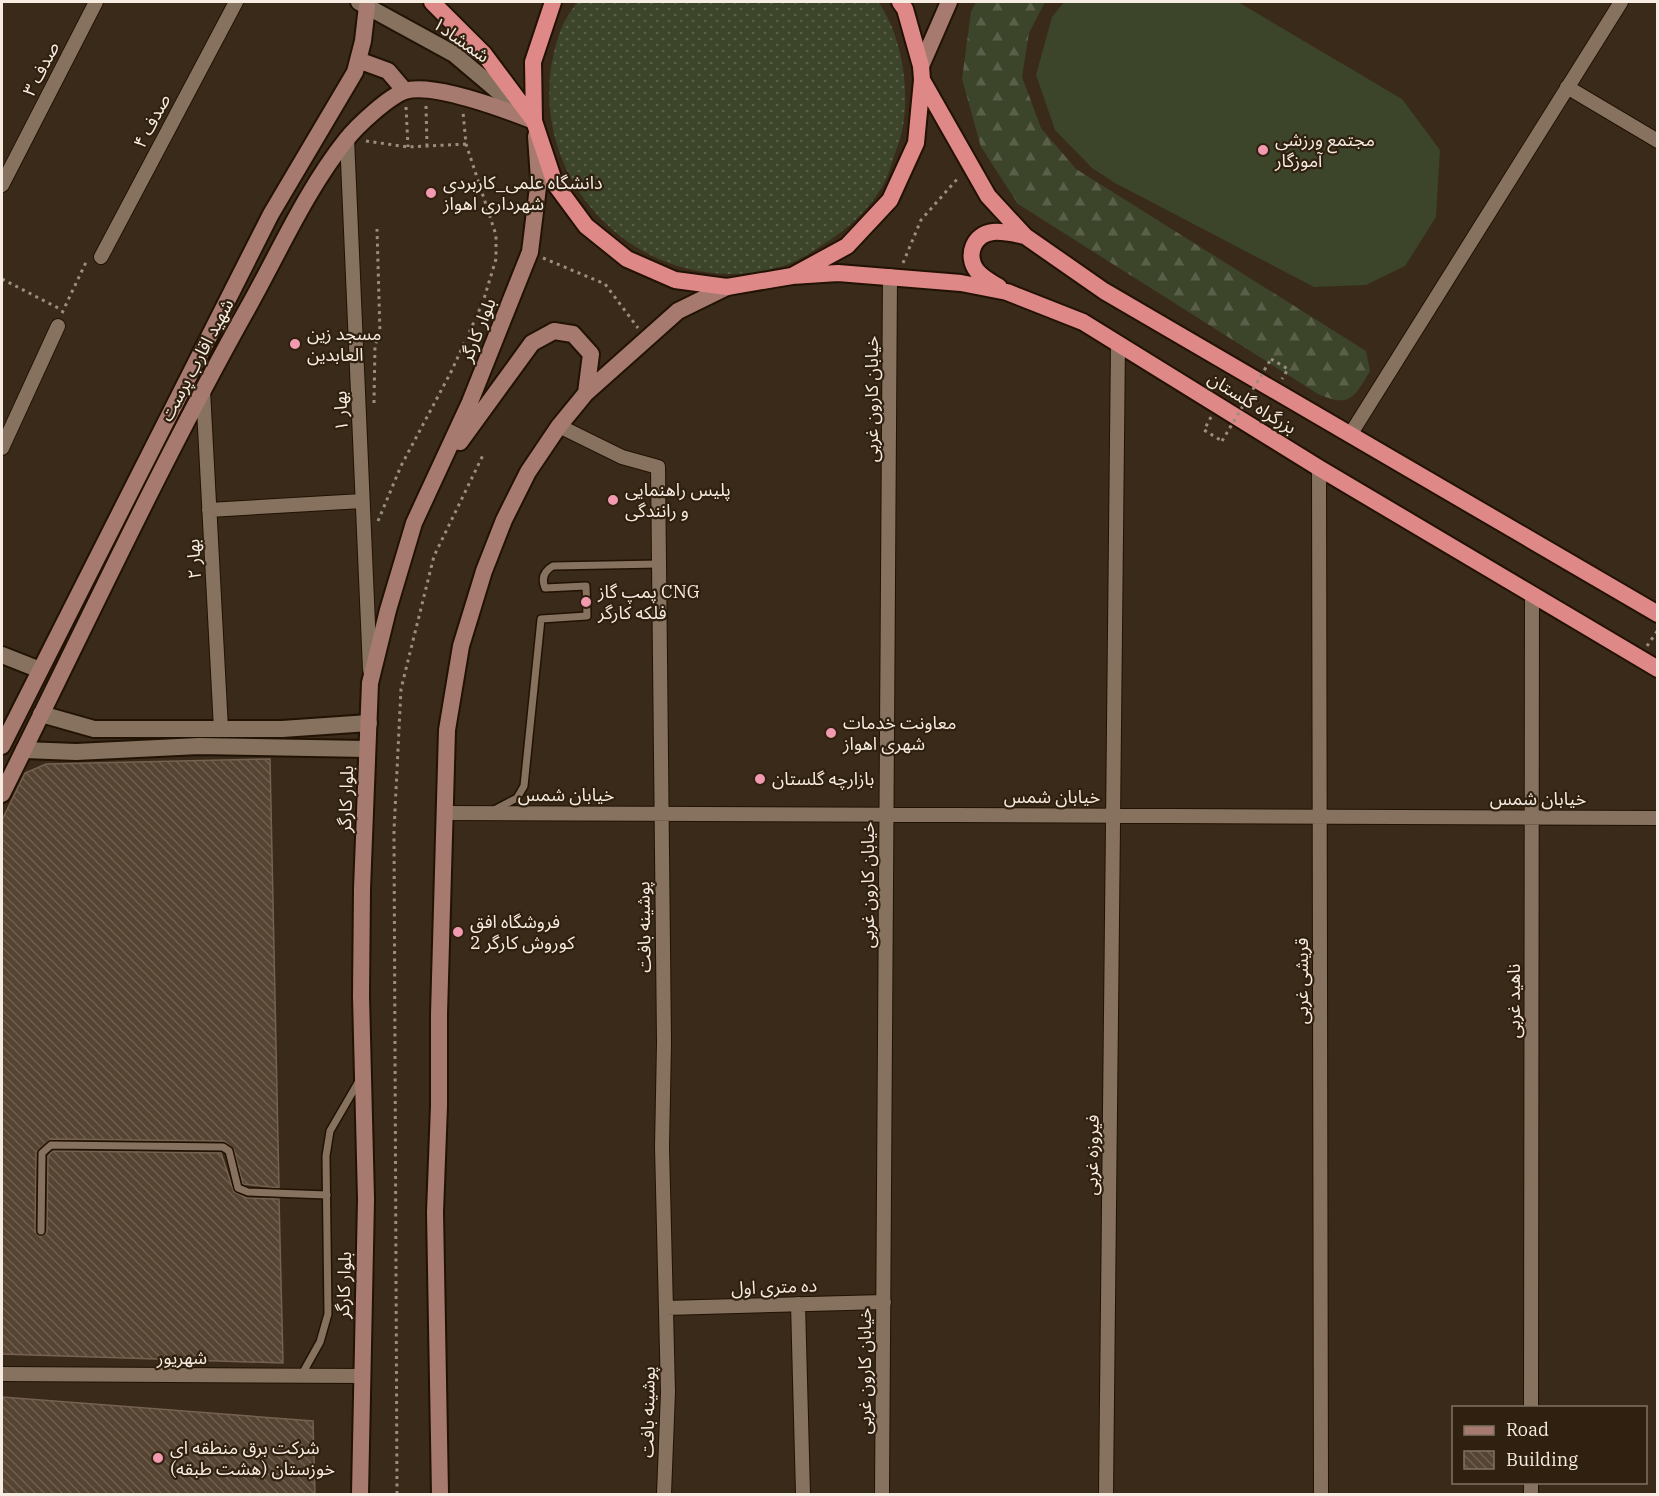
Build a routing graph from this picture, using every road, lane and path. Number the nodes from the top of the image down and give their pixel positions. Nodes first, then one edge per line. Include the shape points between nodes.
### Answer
1 (96, 2) edge
2 (236, 2) edge
3 (432, 2) edge
4 (553, 2) edge
5 (900, 2) edge
6 (950, 2) edge
7 (1621, 2) edge
8 (363, 4) edge
9 (358, 60) junction
10 (921, 73) junction
11 (1567, 87) junction
12 (405, 91) junction
13 (426, 91) junction
14 (462, 98) junction
15 (535, 128) junction
16 (347, 138) junction
17 (1658, 141) edge
18 (466, 144) junction
19 (427, 146) junction
20 (408, 147) junction
21 (970, 165) junction
22 (2, 185) edge
23 (377, 229) dead end
24 (1025, 236) junction
25 (530, 252) junction
26 (100, 257) joint
27 (792, 276) junction
28 (894, 276) junction
29 (2, 279) edge
30 (727, 287) junction
31 (1007, 292) junction
32 (62, 310) junction
33 (58, 326) joint
34 (648, 339) junction
35 (1118, 343) junction
36 (1288, 369) dead end
37 (203, 388) junction
38 (586, 393) junction
39 (374, 405) dead end
40 (559, 426) junction
41 (1204, 429) dead end
42 (1350, 435) junction
43 (2, 448) edge
44 (484, 453) dead end
45 (1319, 468) junction
46 (439, 471) junction
47 (363, 501) junction
48 (209, 510) junction
49 (376, 515) dead end
50 (659, 564) junction
51 (1532, 595) junction
52 (1658, 614) edge
53 (2, 655) edge
54 (1658, 669) edge
55 (40, 670) junction
56 (370, 683) junction
57 (41, 714) junction
58 (369, 723) junction
59 (221, 729) junction
60 (2, 746) edge
61 (368, 749) junction
62 (24, 750) junction
63 (2, 794) edge
64 (446, 813) junction
65 (487, 813) junction
66 (660, 814) junction
67 (887, 814) junction
68 (1113, 816) junction
69 (1320, 817) junction
70 (1532, 817) junction
71 (1658, 818) edge
72 (363, 1073) junction
73 (327, 1195) junction
74 (40, 1231) dead end
75 (884, 1302) junction
76 (798, 1304) junction
77 (666, 1308) junction
78 (2, 1374) edge
79 (301, 1376) junction
80 (363, 1376) junction
81 (1531, 1406) edge
82 (360, 1494) edge
83 (398, 1494) edge
84 (440, 1494) edge
85 (664, 1494) edge
86 (803, 1494) edge
87 (882, 1494) edge
88 (1106, 1494) edge
89 (1322, 1494) edge

1 - 22 street, صدف ۳
2 - 26 street, صدف ۴
3 - 15 highway via 484,54
4 - 15 highway via 533,62
5 - 10 highway
6 - 10 main road
7 - 11 street
8 - 9 main road, شهید اقارب پرست
8 - 15 street, شمشاد۱ via 454,54
9 - 12 main road via 388,71
9 - 55 main road, شهید اقارب پرست via 333,111 271,214
10 - 21 highway, بزرگراه گلستان
10 - 27 highway via 916,143 890,200 847,246
11 - 17 street
11 - 42 street
12 - 13 main road
12 - 16 main road, شهید اقارب پرست via 380,107
12 - 20 path
13 - 14 main road
13 - 19 path
14 - 15 main road via 493,106
14 - 18 path
15 - 25 main road, بلوار کارگر via 539,179
15 - 30 highway via 555,184 586,226 627,259 675,280
16 - 20 path
16 - 37 main road, شهید اقارب پرست via 318,181
16 - 47 street, بهار ۱
18 - 19 path
18 - 49 path via 496,235 496,259 474,321 401,466 376,525
19 - 20 path
21 - 24 highway, بزرگراه گلستان via 988,196
21 - 28 path via 921,220
23 - 39 path via 380,334 375,345
24 - 31 highway via 991,232 978,238 972,248 976,270
24 - 42 highway, بزرگراه گلستان via 1104,291
25 - 34 path via 605,284
25 - 46 main road, بلوار کارگر
26 - 32 path via 91,252
27 - 28 highway, بزرگراه گلستان
27 - 30 highway
28 - 31 highway, بزرگراه گلستان
28 - 67 street, خیابان کارون غربی
29 - 32 path
30 - 34 main road via 678,312
31 - 35 highway, بزرگراه گلستان via 1083,322
32 - 33 path
33 - 43 street
34 - 38 main road
35 - 45 highway, بزرگراه گلستان
35 - 68 street, فیروزه غربی
36 - 41 path, bridge via 1271,359 1222,441
37 - 48 street, بهار ۲
37 - 57 main road, شهید اقارب پرست
38 - 40 main road
38 - 46 main road via 591,354 573,334 554,331 532,343
40 - 50 street, پوشینه بافت via 622,457 658,466
40 - 64 main road via 528,472 504,520 461,646 447,730
42 - 52 highway, بزرگراه گلستان
44 - 83 path via 434,556 400,689 394,831
45 - 51 highway, بزرگراه گلستان
45 - 69 street, قریشی غربی
46 - 56 main road, بلوار کارگر via 414,523
47 - 48 street
47 - 56 street, بهار ۱
48 - 59 street, بهار ۲
50 - 65 lane via 608,563 547,569 543,576 545,588 585,586 586,616 541,619 524,786 518,798
50 - 66 street, پوشینه بافت
51 - 54 highway, بزرگراه گلستان
51 - 70 street, ناهید غربی
53 - 55 street
55 - 60 main road, شهید اقارب پرست
56 - 58 main road, بلوار کارگر
57 - 59 street via 94,729
57 - 62 main road, شهید اقارب پرست
58 - 59 street
58 - 61 main road, بلوار کارگر
61 - 62 street via 199,746 76,752
61 - 72 main road, بلوار کارگر via 362,889
62 - 63 main road, شهید اقارب پرست
64 - 65 street, خیابان شمس
64 - 84 main road via 435,1212
65 - 66 street, خیابان شمس
66 - 67 street, خیابان شمس
66 - 77 street, پوشینه بافت
67 - 68 street, خیابان شمس
67 - 75 street, خیابان کارون غربی
68 - 69 street, خیابان شمس
68 - 88 street, فیروزه غربی
69 - 70 street, خیابان شمس
69 - 89 street, قریشی غربی
70 - 71 street, خیابان شمس
70 - 81 street, ناهید غربی
72 - 73 lane via 330,1131
72 - 80 main road, بلوار کارگر
73 - 74 lane via 248,1192 238,1188 229,1151 223,1147 51,1145 42,1153
73 - 79 lane via 328,1314 320,1342
75 - 76 street, ده متری اول
75 - 87 street, خیابان کارون غربی
76 - 77 street, ده متری اول
76 - 86 street
77 - 85 street, پوشینه بافت
78 - 79 street, شهریور
79 - 80 street, شهریور
80 - 82 main road, بلوار کارگر

